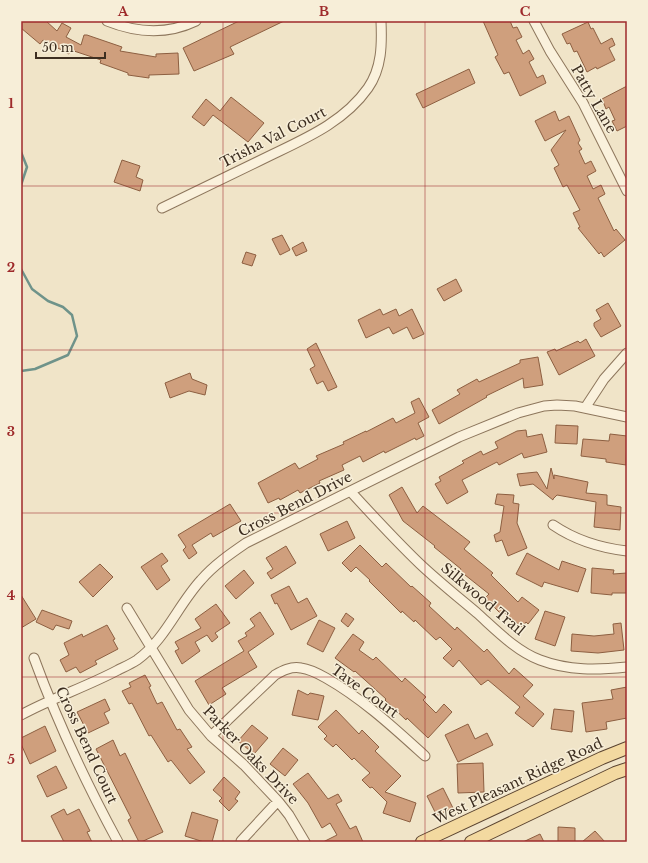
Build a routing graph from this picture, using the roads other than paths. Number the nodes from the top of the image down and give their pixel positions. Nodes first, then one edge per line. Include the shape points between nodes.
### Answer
1 (107, 21) edge
2 (380, 21) edge
3 (534, 21) edge
4 (192, 22) edge
5 (627, 191) edge
6 (162, 208) dead end
7 (627, 353) edge
8 (585, 408) junction
9 (627, 416) edge
10 (351, 492) junction
11 (554, 525) dead end
12 (627, 550) edge
13 (127, 608) dead end
14 (151, 647) junction
15 (34, 658) dead end
16 (627, 667) edge
17 (50, 701) junction
18 (21, 714) edge
19 (211, 736) junction
20 (627, 748) edge
21 (425, 756) dead end
22 (627, 769) edge
23 (278, 801) junction
24 (241, 841) dead end
25 (118, 842) edge
26 (305, 842) edge
27 (422, 842) edge
28 (470, 842) edge

1 - 4 street via 139,30 156,31 175,30
2 - 6 street, Trisha Val Court via 382,39 377,71 368,88 339,118
3 - 5 street, Patty Lane via 583,103
7 - 8 street via 604,379
8 - 9 street, Cross Bend Drive
8 - 10 street, Cross Bend Drive via 557,405 518,413 459,438
10 - 14 street, Cross Bend Drive via 246,544 223,559 200,580
10 - 16 street, Silkwood Trail via 421,564 521,650 565,667 602,670
11 - 12 street via 579,539
13 - 14 street, Parker Oaks Drive
14 - 17 street, Cross Bend Drive via 136,660 106,677
14 - 19 street, Parker Oaks Drive via 189,710
15 - 17 street, Cross Bend Court
17 - 18 street, Cross Bend Drive
17 - 25 street, Cross Bend Court
19 - 21 street, Tave Court via 275,675 285,669 300,668 317,673 338,685 376,713
19 - 23 street, Parker Oaks Drive via 244,765
20 - 27 main road, West Pleasant Ridge Road
22 - 28 main road
23 - 24 street
23 - 26 street, Parker Oaks Drive

